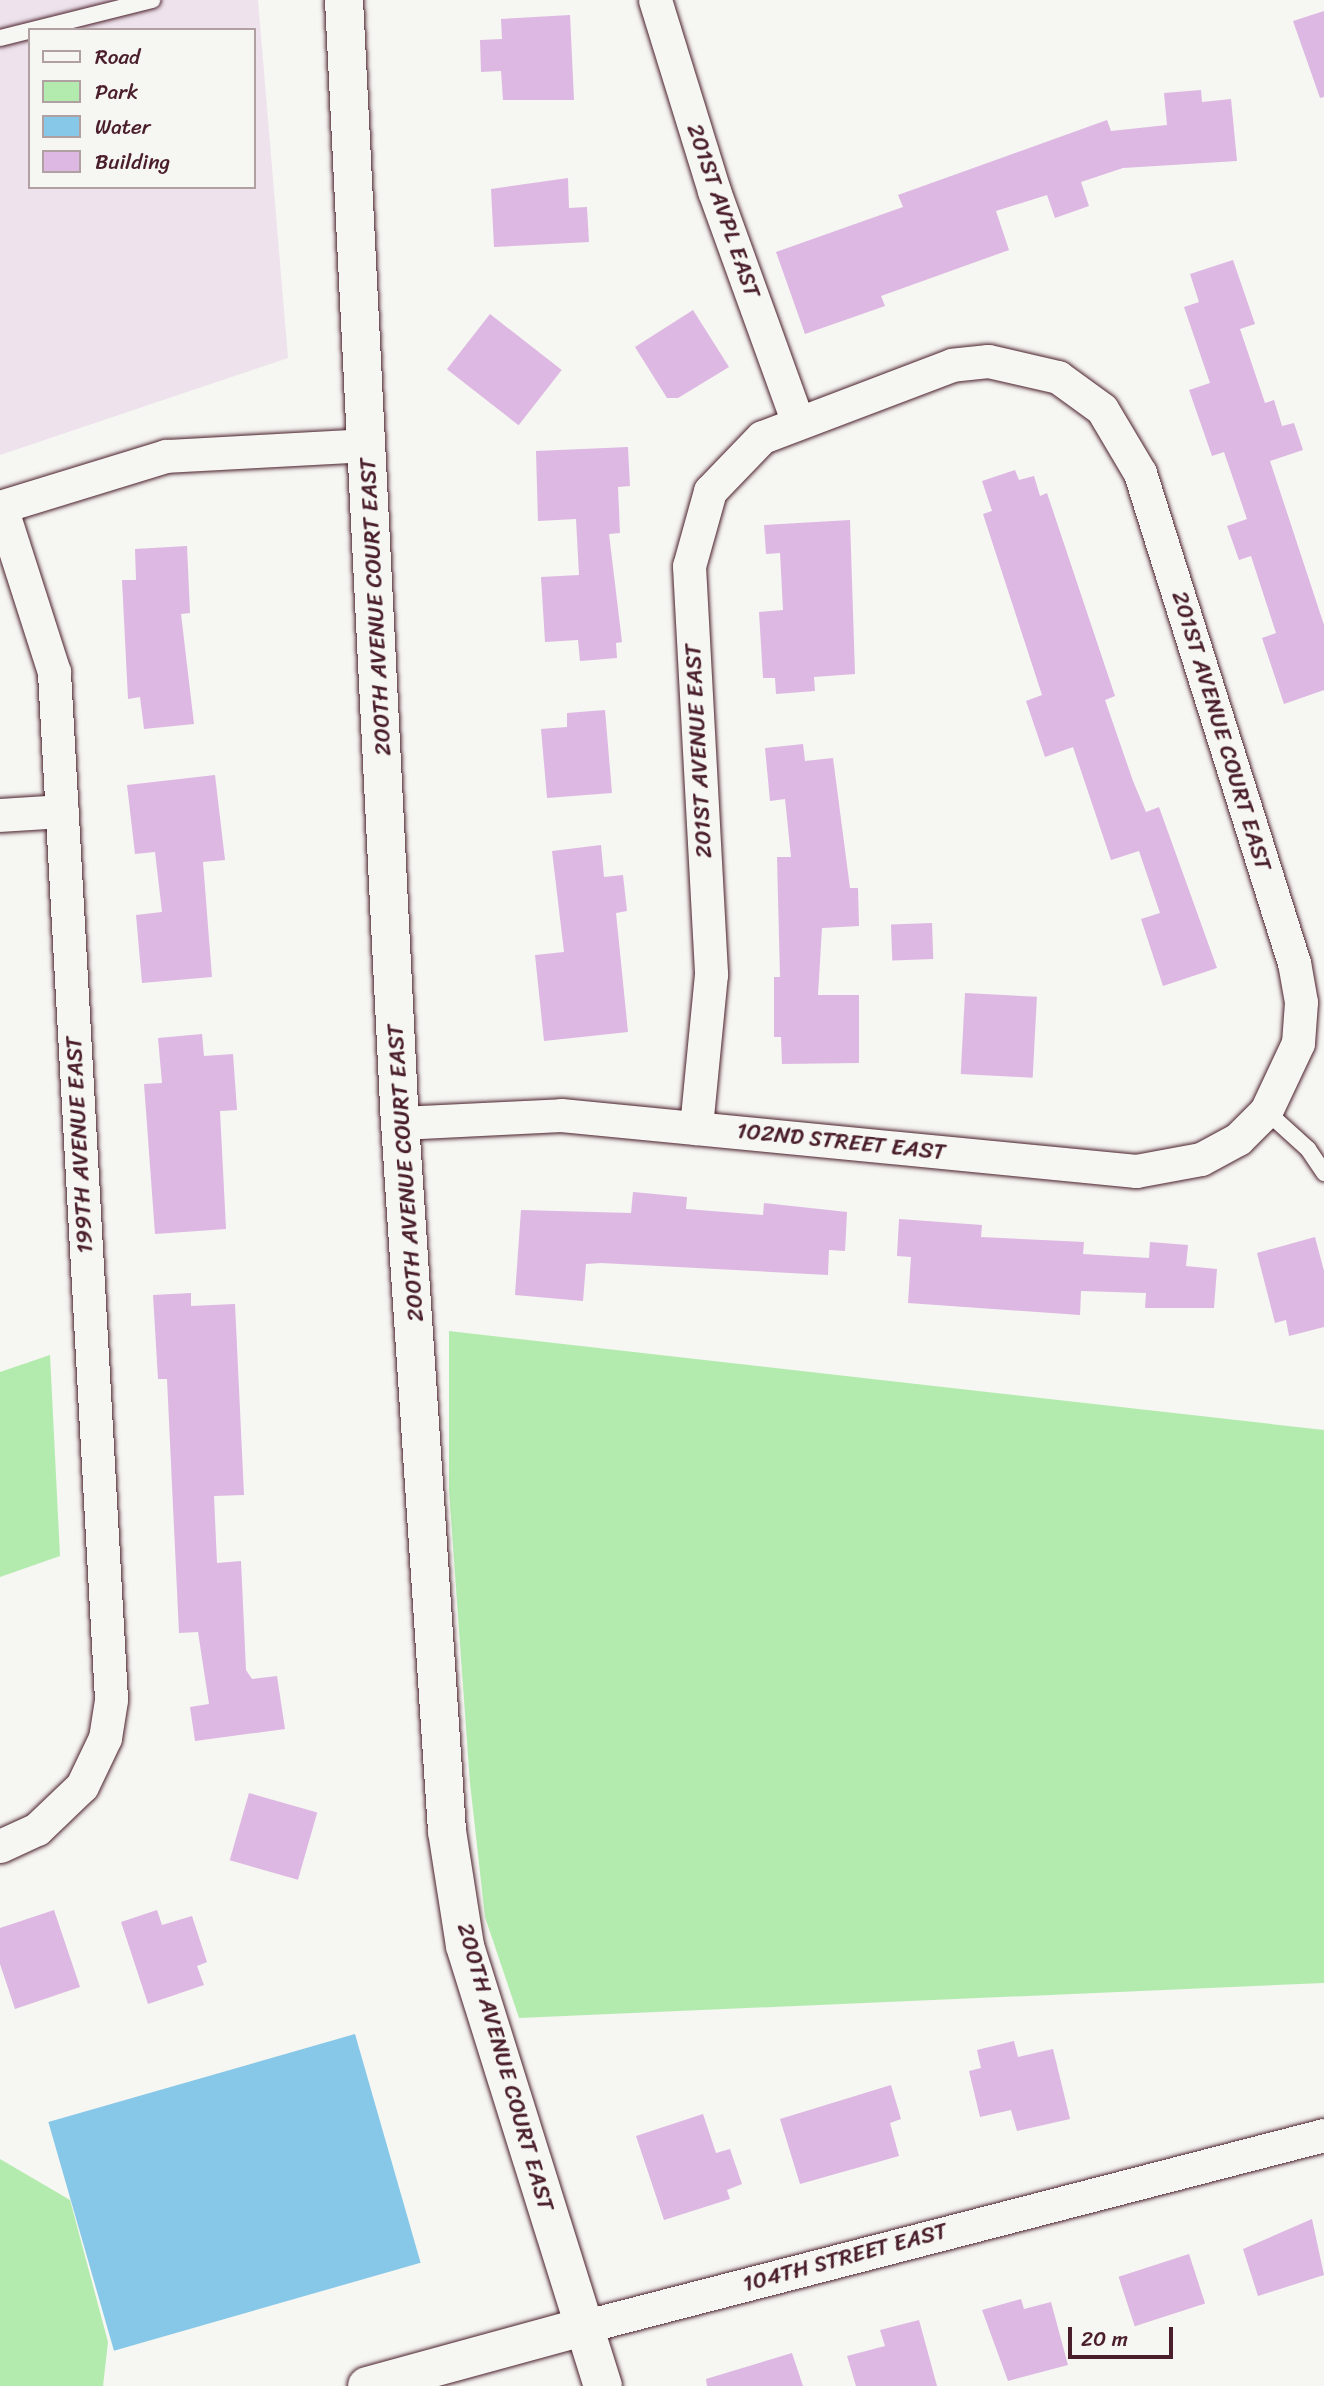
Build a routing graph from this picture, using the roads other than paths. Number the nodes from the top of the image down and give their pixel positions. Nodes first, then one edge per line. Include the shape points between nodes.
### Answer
1 (152, 0) edge
2 (344, 0) edge
3 (655, 0) edge
4 (40, 28) edge
5 (28, 31) edge
6 (0, 38) edge
7 (1058, 377) joint
8 (797, 420) junction
9 (366, 445) junction
10 (1, 507) edge
11 (62, 811) junction
12 (0, 815) edge
13 (1266, 1111) junction
14 (400, 1123) junction
15 (696, 1128) junction
16 (1324, 1173) edge
17 (0, 1846) edge
18 (1324, 2135) edge
19 (582, 2327) junction
20 (367, 2386) edge
21 (603, 2386) edge

1 - 4 lane
2 - 9 main road, 200TH AVENUE COURT EAST
3 - 8 street, 201ST AVPL EAST via 714,191
5 - 6 lane
7 - 8 street, 201ST AVENUE EAST via 988,361 952,365
7 - 13 street, 201ST AVENUE COURT EAST via 1102,409 1140,473 1294,963 1301,1002 1298,1043
8 - 15 street, 201ST AVENUE EAST via 762,437 730,464 694,530 689,566 711,974
9 - 10 street via 166,456
9 - 14 main road, 200TH AVENUE COURT EAST
10 - 11 street, 199TH AVENUE EAST via 50,643
11 - 12 street
11 - 17 street, 199TH AVENUE EAST via 111,1699 105,1738 82,1786 37,1829
13 - 15 street, 102ND STREET EAST via 1238,1139 1201,1159 1136,1171
13 - 16 lane
14 - 15 street, 102ND STREET EAST via 561,1115
14 - 19 main road, 200TH AVENUE COURT EAST via 447,1831 465,1946
18 - 19 street, 104TH STREET EAST
19 - 20 main road, 104TH STREET EAST
19 - 21 main road, 200TH AVENUE COURT EAST

